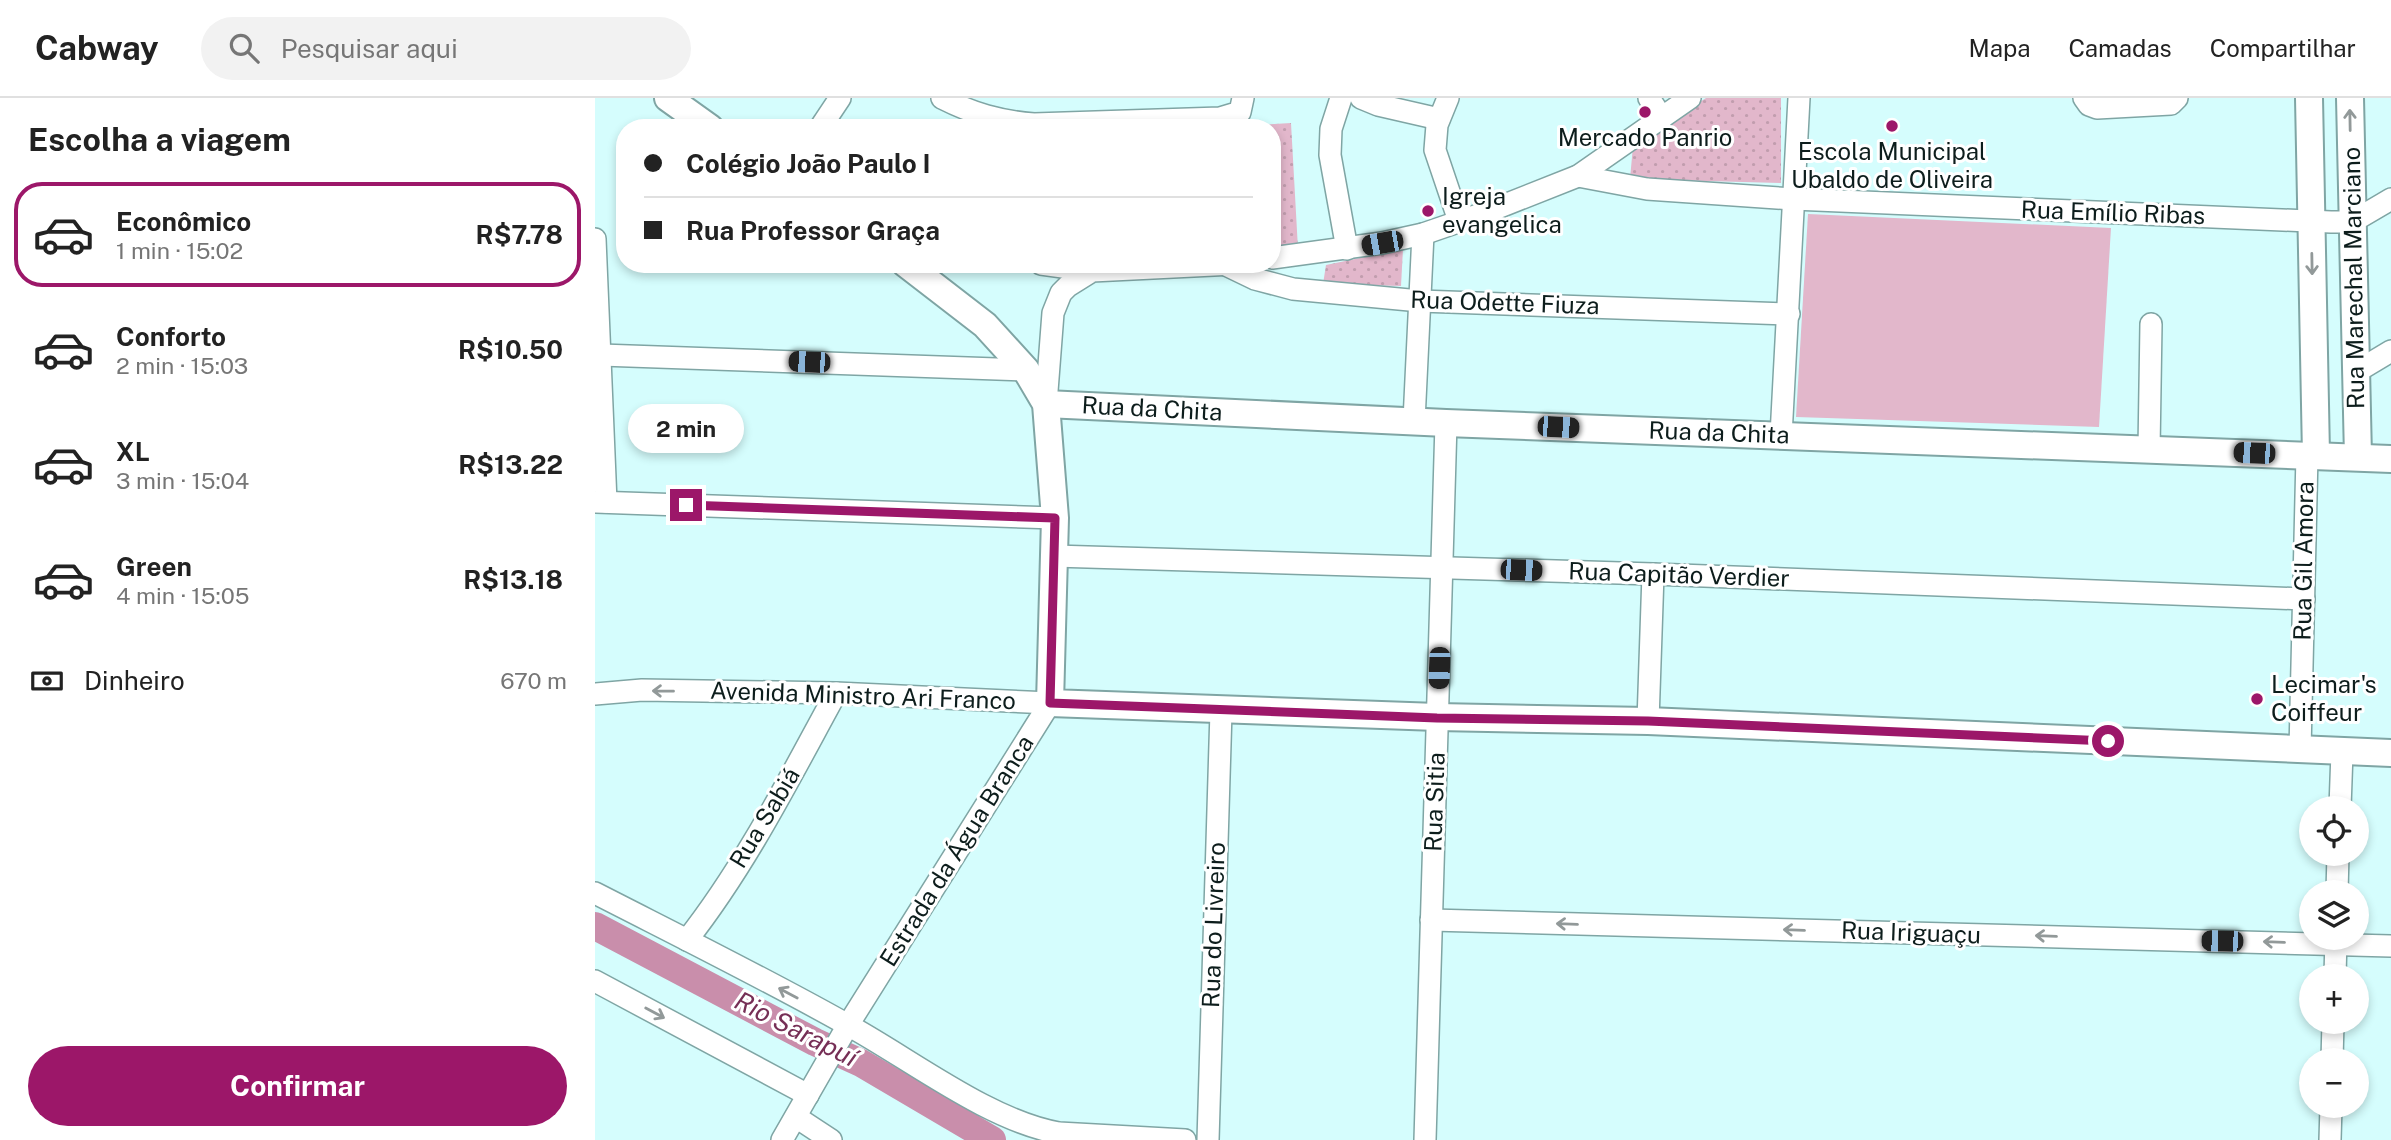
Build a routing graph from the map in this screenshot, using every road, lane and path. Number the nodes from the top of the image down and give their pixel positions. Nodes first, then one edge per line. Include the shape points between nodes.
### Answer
1 (668, 98) edge
2 (840, 98) edge
3 (942, 98) edge
4 (1341, 98) edge
5 (1361, 98) edge
6 (1448, 98) edge
7 (1649, 98) edge
8 (1690, 98) edge
9 (1799, 98) edge
10 (2084, 98) edge
11 (2177, 98) edge
12 (2309, 98) edge
13 (2350, 98) edge
14 (1243, 100) edge
15 (1662, 118) junction
16 (697, 119) edge
17 (826, 119) edge
18 (993, 119) edge
19 (1189, 119) edge
20 (1439, 119) junction
21 (1578, 176) junction
22 (1793, 199) junction
23 (2391, 199) edge
24 (1459, 221) junction
25 (2311, 221) junction
26 (2352, 222) junction
27 (1423, 234) junction
28 (595, 239) edge
29 (1347, 249) junction
30 (1281, 257) edge
31 (918, 273) edge
32 (1089, 273) edge
33 (1245, 273) edge
34 (1420, 301) junction
35 (1789, 314) junction
36 (2151, 324) dead end
37 (2391, 351) edge
38 (601, 355) junction
39 (1026, 370) junction
40 (2356, 372) junction
41 (1046, 404) junction
42 (1414, 421) junction
43 (1446, 423) junction
44 (1781, 436) junction
45 (2149, 449) junction
46 (2311, 455) junction
47 (2358, 457) junction
48 (2391, 459) edge
49 (600, 502) edge
50 (1055, 518) junction
51 (1054, 556) junction
52 (1442, 568) junction
53 (1653, 574) junction
54 (2304, 598) junction
55 (836, 693) junction
56 (595, 694) edge
57 (1050, 703) junction
58 (1221, 710) junction
59 (1437, 718) junction
60 (1648, 721) junction
61 (2299, 750) junction
62 (2342, 752) junction
63 (2391, 753) edge
64 (2340, 796) edge
65 (595, 893) edge
66 (1431, 920) junction
67 (687, 940) junction
68 (2299, 940) edge
69 (2369, 944) edge
70 (2391, 946) edge
71 (595, 981) edge
72 (844, 1033) junction
73 (808, 1095) junction
74 (796, 1117) junction
75 (2331, 1118) edge
76 (782, 1140) edge
77 (831, 1140) edge
78 (1185, 1140) edge
79 (1208, 1140) edge
80 (1425, 1140) edge
81 (2330, 1140) edge

1 - 16 main road
2 - 17 street
3 - 18 street
4 - 29 street via 1331,130 1330,155
5 - 20 street
6 - 20 street
7 - 15 street
8 - 15 street
9 - 22 street
10 - 11 street via 2097,108 2171,104
12 - 25 main road, Rua Marechal Marciano
26 -> 13 main road, Rua Marechal Marciano
14 - 19 street via 1240,112
15 - 21 street
20 - 24 street via 1435,150
21 - 22 street, Rua Emílio Ribas via 1647,189
21 - 24 street
22 - 25 street, Rua Emílio Ribas
22 - 35 street
23 - 26 street
24 - 27 street
25 - 26 street, Rua Emílio Ribas
25 -> 46 main road, Rua Marechal Marciano
26 - 40 main road, Rua Marechal Marciano
27 - 29 street
27 - 34 street
28 - 38 street
29 - 30 street
31 - 39 main road via 985,325
32 - 41 street via 1061,293 1053,313
33 - 34 street, Rua Odette Fiuza via 1293,289
34 - 35 street, Rua Odette Fiuza
34 - 42 street
35 - 44 street
36 - 45 street
37 - 40 street
38 - 39 street
38 - 49 street
39 - 41 main road
40 - 47 main road, Rua Marechal Marciano
41 - 42 main road, Rua da Chita
41 - 50 main road
42 - 43 main road, Rua da Chita
43 - 44 main road, Rua da Chita
43 - 52 street, Rua Sitia
44 - 45 main road, Rua da Chita
45 - 46 main road, Rua da Chita
46 - 47 main road, Rua da Chita
46 - 54 street, Rua Gil Amora
47 - 48 main road, Rua da Chita
49 - 50 street
50 - 51 main road
51 - 52 street, Rua Capitão Verdier
51 - 57 main road
52 - 53 street, Rua Capitão Verdier
52 - 59 street, Rua Sitia
53 - 54 street, Rua Capitão Verdier
53 - 60 street
54 - 61 street, Rua Gil Amora
55 -> 56 street, Avenida Ministro Ari Franco via 642,690
55 - 57 street, Avenida Ministro Ari Franco
55 - 67 street, Rua Sabiá via 786,785
57 - 58 main road, Avenida Ministro Ari Franco
57 - 72 street, Estrada da Água Branca
58 - 59 main road, Avenida Ministro Ari Franco
58 - 79 street, Rua do Livreiro
59 - 60 main road, Avenida Ministro Ari Franco
59 - 66 street, Rua Sitia
60 - 61 main road, Avenida Ministro Ari Franco
61 - 62 main road, Avenida Ministro Ari Franco
62 - 63 main road, Avenida Ministro Ari Franco
62 - 64 street
65 - 67 street
68 -> 66 street, Rua Iriguaçu
66 - 80 street, Rua Sitia
72 -> 67 street
69 - 70 street, Rua Iriguaçu
71 -> 73 street
72 - 73 street, Estrada da Água Branca
72 - 78 street via 1041,1130
73 - 74 street, Estrada da Água Branca
74 - 76 street, Estrada da Água Branca
74 - 77 street
75 - 81 street

